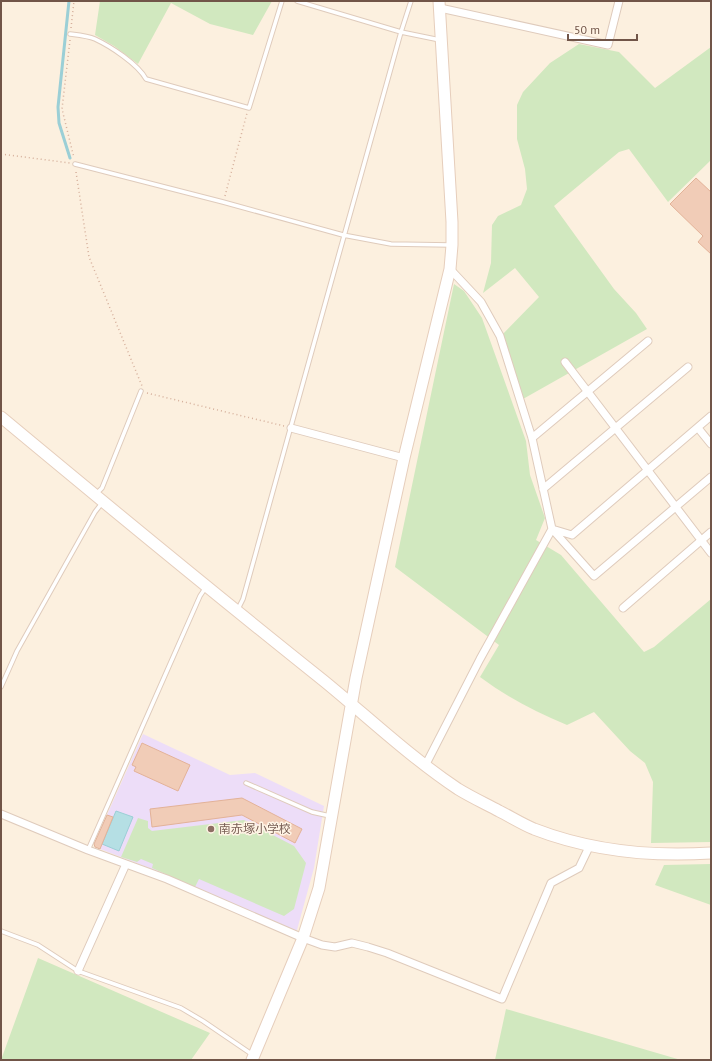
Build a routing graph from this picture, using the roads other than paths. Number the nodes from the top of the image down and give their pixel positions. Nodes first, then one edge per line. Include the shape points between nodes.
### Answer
1 (282, 1) edge
2 (297, 1) edge
3 (411, 1) edge
4 (619, 1) edge
5 (440, 4) edge
6 (401, 32) junction
7 (70, 34) road end
8 (441, 40) junction
9 (75, 164) road end
10 (343, 235) junction
11 (452, 246) junction
12 (450, 269) junction
13 (648, 341) dead end
14 (565, 362) dead end
15 (688, 366) dead end
16 (141, 391) road end
17 (588, 392) junction
18 (711, 416) edge
19 (1, 417) edge
20 (291, 428) junction
21 (616, 428) junction
22 (698, 428) junction
23 (532, 438) junction
24 (711, 444) edge
25 (404, 458) junction
26 (648, 471) junction
27 (711, 476) edge
28 (543, 490) junction
29 (99, 499) junction
30 (676, 506) junction
31 (552, 529) junction
32 (711, 532) edge
33 (701, 539) junction
34 (711, 553) edge
35 (206, 586) junction
36 (623, 608) dead end
37 (236, 611) junction
38 (1, 687) edge
39 (351, 704) junction
40 (425, 766) junction
41 (246, 783) dead end
42 (1, 814) edge
43 (331, 817) junction
44 (590, 845) junction
45 (88, 850) junction
46 (711, 853) edge
47 (126, 864) junction
48 (1, 931) edge
49 (303, 938) junction
50 (78, 971) junction
51 (253, 1058) edge

1 - 7 lane via 249,108 146,79 131,62 113,50 94,39
2 - 6 lane
3 - 6 lane
4 - 5 street via 608,44
5 - 8 street
6 - 8 lane
6 - 10 lane
8 - 11 street
9 - 10 lane
10 - 11 lane via 391,244
10 - 20 lane
11 - 12 street
12 - 23 street via 481,302 500,336
12 - 25 street
13 - 17 street
14 - 17 street
15 - 21 street
16 - 29 lane
17 - 21 street
17 - 23 street
18 - 22 street
19 - 29 street
20 - 25 street
20 - 37 lane via 243,599
21 - 26 street
21 - 28 street
22 - 24 street
22 - 26 street
23 - 28 street
25 - 39 street
26 - 30 street
26 - 31 street via 572,535
27 - 30 street
28 - 31 street
29 - 35 street
29 - 38 lane via 96,512 17,651
30 - 31 street via 594,576
30 - 33 street
31 - 40 street via 480,659
32 - 33 street
33 - 34 street
33 - 36 street
35 - 37 street
35 - 45 lane
37 - 39 street
39 - 40 street
39 - 43 street
40 - 44 street via 460,790 532,828
41 - 43 lane via 312,812
42 - 45 street
43 - 49 street via 318,888
44 - 46 street via 647,854
44 - 49 street via 579,868 551,883 502,999 368,946 352,943 328,946
45 - 47 street
47 - 49 street
47 - 50 street
48 - 50 lane via 38,945
49 - 51 street
50 - 51 lane via 181,1008 203,1020

